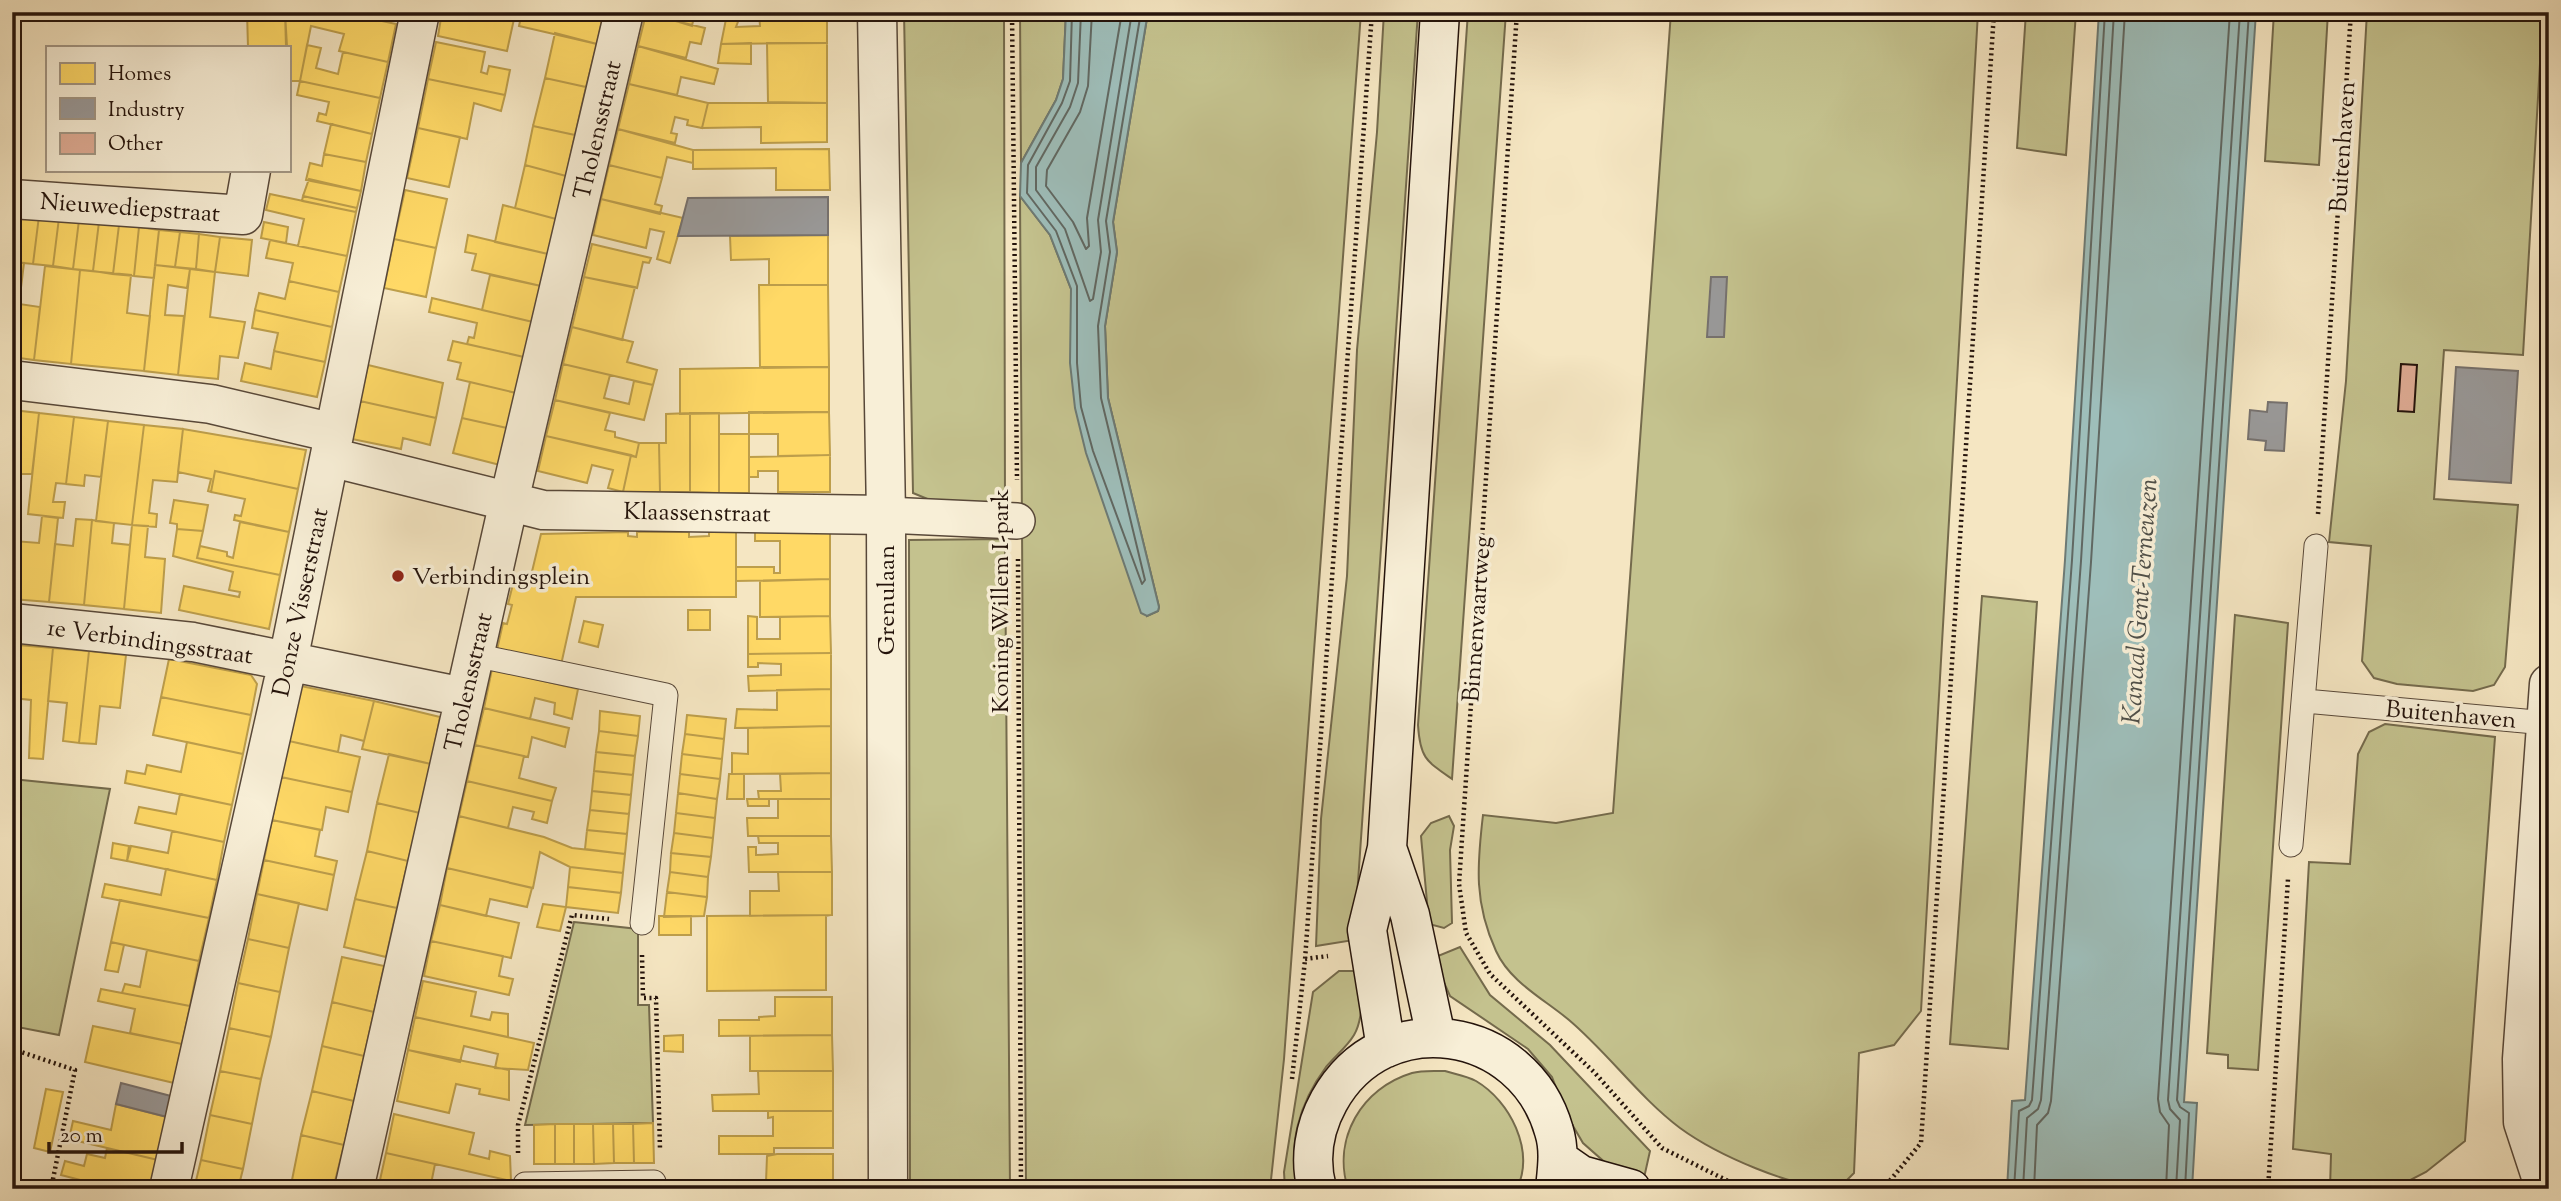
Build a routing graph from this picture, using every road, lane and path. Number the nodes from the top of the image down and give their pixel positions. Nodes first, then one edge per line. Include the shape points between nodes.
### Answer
1 (420, 12) edge
2 (624, 12) edge
3 (877, 12) edge
4 (1012, 12) edge
5 (1372, 12) edge
6 (1440, 12) edge
7 (1517, 12) edge
8 (1994, 12) edge
9 (2351, 12) edge
10 (251, 172) edge
11 (12, 199) edge
12 (12, 380) edge
13 (332, 445) junction
14 (509, 501) junction
15 (886, 515) junction
16 (1017, 522) junction
17 (2316, 546) joint
18 (12, 623) edge
19 (474, 655) junction
20 (288, 661) junction
21 (2549, 684) edge
22 (464, 697) junction
23 (2305, 701) junction
24 (2546, 723) junction
25 (2291, 845) joint
26 (1387, 848) junction
27 (642, 923) junction
28 (1436, 1037) junction
29 (1386, 1048) junction
30 (12, 1049) edge
31 (1292, 1081) dead end
32 (1556, 1174) edge
33 (526, 1184) joint
34 (654, 1185) edge
35 (51, 1189) edge
36 (170, 1189) edge
37 (354, 1189) edge
38 (888, 1189) edge
39 (1021, 1189) edge
40 (1317, 1189) edge
41 (1631, 1189) edge
42 (1744, 1189) edge
43 (1883, 1189) edge
44 (2268, 1189) edge
45 (2545, 1189) edge

1 - 13 street, Donze Visserstraat
2 - 14 street, Tholensstraat
3 - 15 street, Grenulaan
4 - 16 path, Koning Willem I-park
5 - 31 path via 1305,960
6 - 26 street
7 - 42 path, Binnenvaartweg via 1459,884 1466,933 1490,974 1594,1072 1662,1148
8 - 43 path via 1921,1143
9 - 17 path, Buitenhaven
10 - 11 street, Nieuwediepstraat via 243,215
12 - 13 street via 211,404
13 - 14 street
13 - 20 street, Donze Visserstraat
14 - 15 street, Klaassenstraat via 543,510
14 - 19 street, Tholensstraat
15 - 16 street
15 - 38 street, Grenulaan
16 - 39 path, Koning Willem I-park
17 - 23 lane
18 - 20 street, 1e Verbindingsstraat via 193,642
19 - 22 street, Tholensstraat
19 - 27 lane via 666,695
20 - 22 street
20 - 36 street, Donze Visserstraat
21 - 24 street
22 - 37 street, Tholensstraat
23 - 24 lane, Buitenhaven
23 - 25 lane
24 - 45 street, Buitenhaven via 2522,1059 2523,1122
25 - 44 path
26 - 28 street via 1410,915
26 - 29 street via 1367,930
27 - 33 path via 572,915 518,1125 518,1165
27 - 34 path via 643,998 656,998 661,1162
28 - 29 street
28 - 32 street via 1489,1050 1522,1074 1546,1107 1555,1132
29 - 40 street via 1359,1064 1337,1086 1322,1114 1314,1143
30 - 35 path via 75,1070
32 - 41 street via 1581,1175
33 - 34 lane

